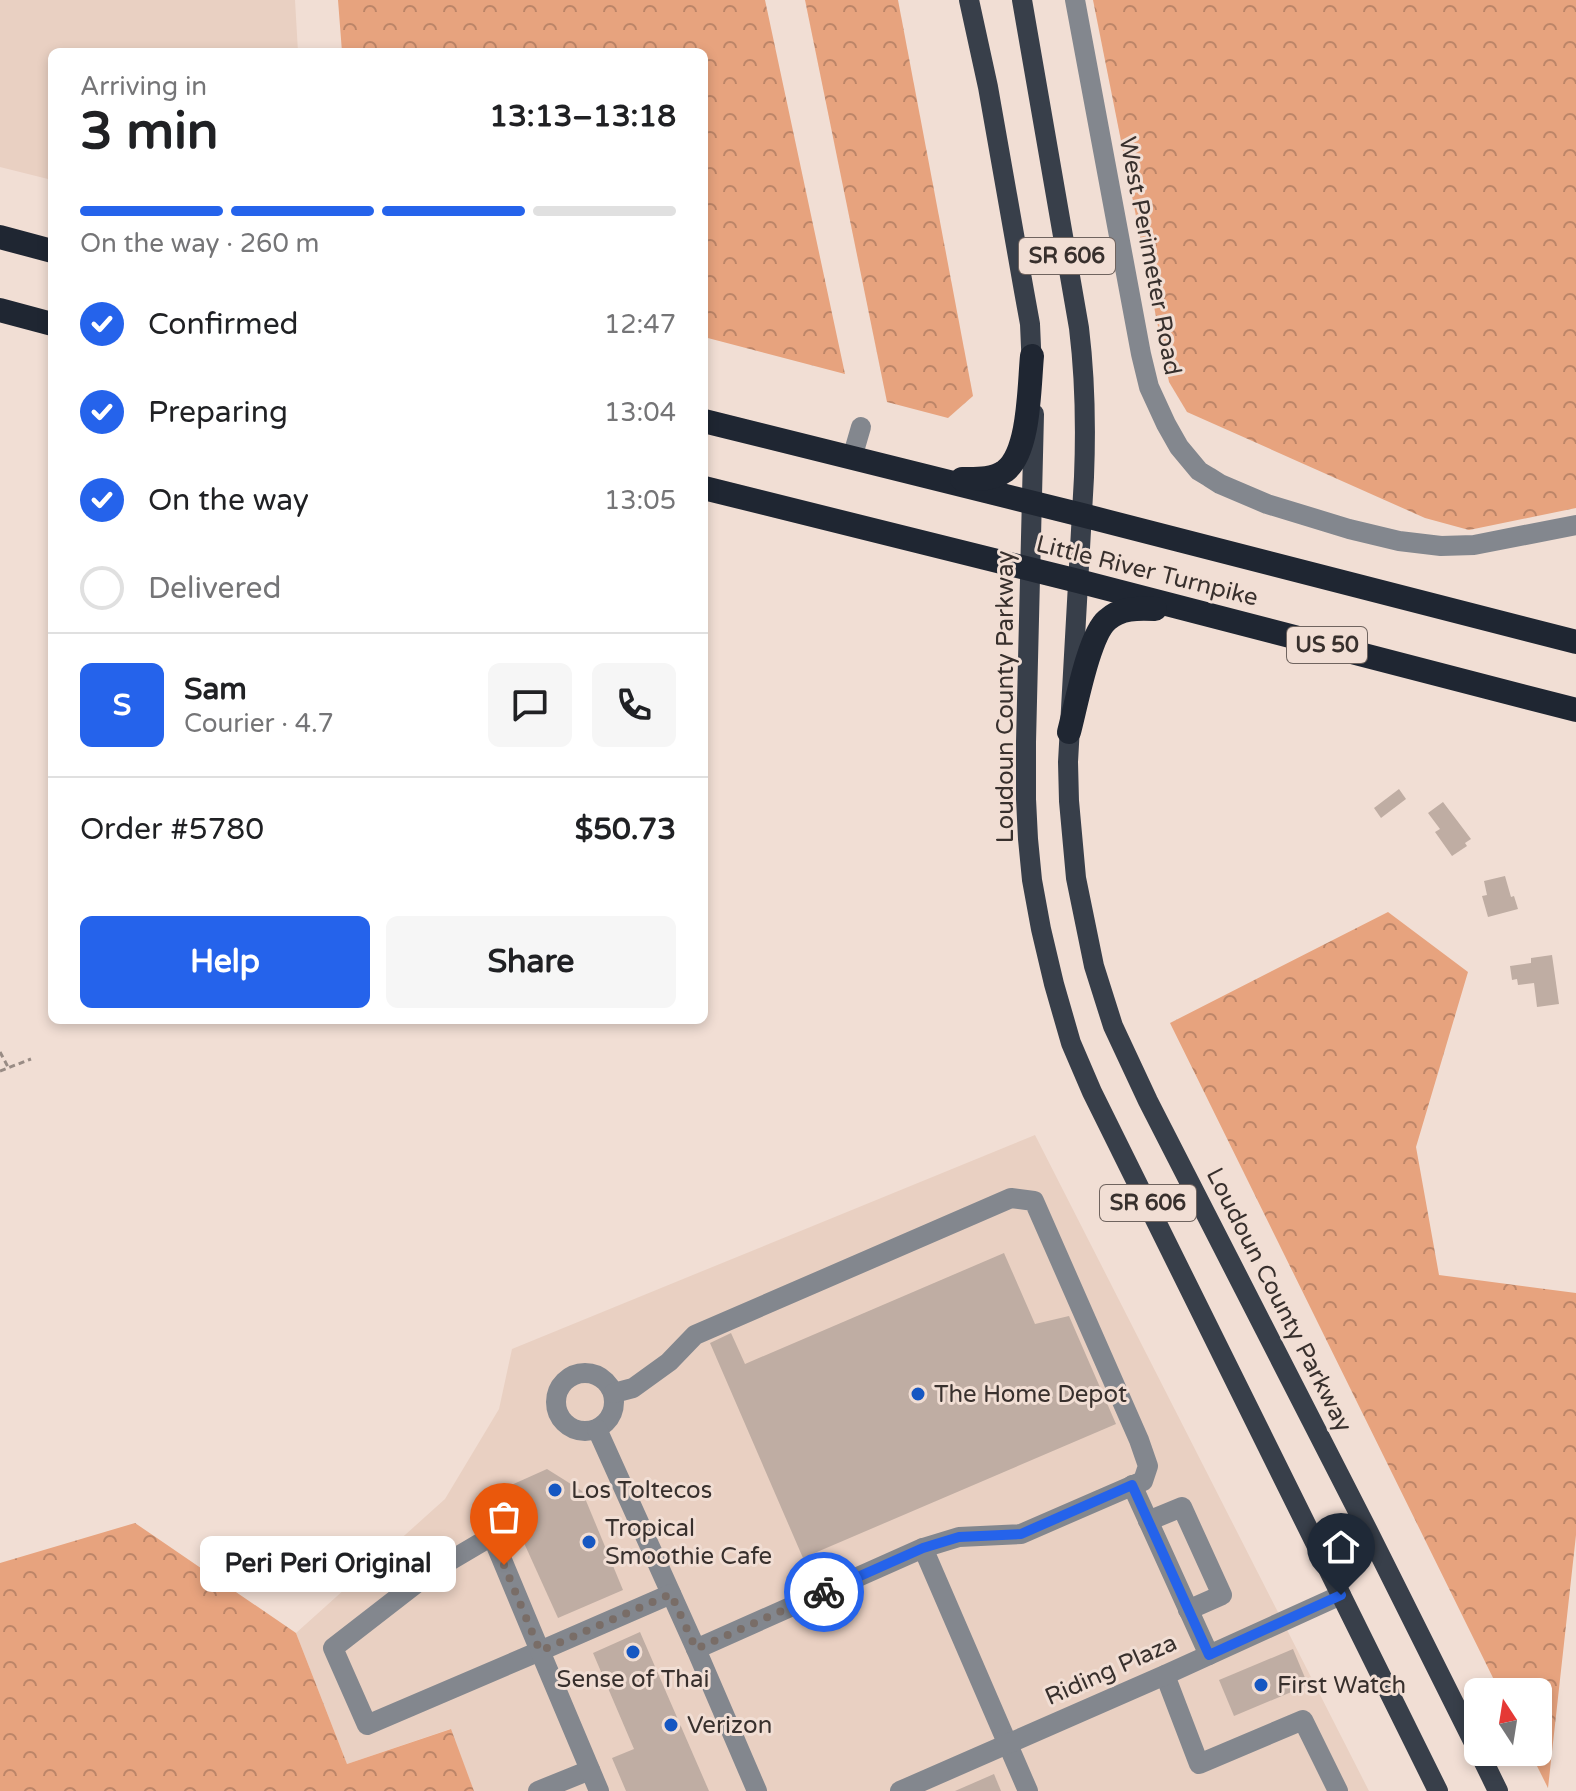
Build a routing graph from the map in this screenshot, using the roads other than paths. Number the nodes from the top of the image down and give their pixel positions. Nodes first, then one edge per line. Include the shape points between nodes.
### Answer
1 (969, 0) edge
2 (1022, 0) edge
3 (1075, 0) edge
4 (0, 237) edge
5 (48, 250) edge
6 (0, 310) edge
7 (48, 323) edge
8 (1032, 356) junction
9 (708, 422) edge
10 (861, 427) dead end
11 (852, 458) junction
12 (921, 475) junction
13 (708, 489) edge
14 (1032, 503) junction
15 (1082, 515) junction
16 (1576, 525) edge
17 (1031, 571) junction
18 (1078, 581) junction
19 (1217, 617) junction
20 (1576, 642) edge
21 (1576, 710) edge
22 (1069, 732) junction
23 (614, 1393) junction
24 (597, 1429) junction
25 (1132, 1485) junction
26 (1148, 1521) junction
27 (923, 1548) junction
28 (671, 1594) junction
29 (1341, 1595) junction
30 (1188, 1610) junction
31 (696, 1649) junction
32 (540, 1651) junction
33 (1209, 1655) junction
34 (1165, 1675) junction
35 (1464, 1723) edge
36 (1007, 1743) junction
37 (1486, 1766) edge
38 (590, 1770) junction
39 (538, 1791) edge
40 (599, 1791) edge
41 (757, 1791) edge
42 (900, 1791) edge
43 (1028, 1791) edge
44 (1338, 1791) edge
45 (1438, 1791) edge
46 (1498, 1791) edge

1 - 8 main road, Loudoun County Parkway / SR 606
2 - 15 main road, Loudoun County Parkway / SR 606 via 1083,359
3 - 16 lane, West Perimeter Road via 1149,387 1179,447 1199,471 1250,498 1399,541 1457,547
4 - 5 highway
6 - 7 highway
8 - 12 highway via 1024,437 1013,463 992,477 978,479
8 - 14 main road, Loudoun County Parkway / SR 606
9 - 11 highway, Little River Turnpike
10 - 11 lane
11 - 12 highway, Little River Turnpike
12 - 14 highway, Little River Turnpike
13 - 17 highway, Little River Turnpike / US 50
14 - 15 highway, Little River Turnpike
14 - 17 main road, Loudoun County Parkway / SR 606
15 - 18 main road, Loudoun County Parkway / SR 606
15 - 20 highway, Little River Turnpike
17 - 18 highway, Little River Turnpike / US 50
17 - 29 main road, Loudoun County Parkway / SR 606 via 1028,839 1041,929 1062,1014 1092,1092
18 - 19 highway, Little River Turnpike / US 50
18 - 22 main road, Loudoun County Parkway / SR 606
19 - 21 highway, Little River Turnpike / US 50
19 - 22 highway via 1139,609 1107,619 1093,644
22 - 35 main road, Loudoun County Parkway / SR 606 via 1076,878 1113,1026
23 - 24 lane via 614,1410
23 - 24 lane via 602,1378 583,1373 566,1380 556,1396 564,1422 579,1431
23 - 25 lane via 645,1380 695,1335 1011,1198 1034,1201 1148,1466 1143,1481
24 - 28 lane
25 - 26 lane
25 - 27 lane via 1021,1534 959,1537
26 - 30 lane
26 - 30 lane via 1182,1507 1222,1595
27 - 31 lane
27 - 36 lane
28 - 31 lane
28 - 32 lane
29 - 33 lane, Riding Plaza
29 - 45 main road, Loudoun County Parkway / SR 606
30 - 33 lane
31 - 41 lane
32 - 32 lane via 492,1536 431,1572 333,1648 367,1725
32 - 38 lane
33 - 34 lane, Riding Plaza
34 - 36 lane, Riding Plaza
34 - 44 lane via 1199,1764 1303,1720
36 - 42 lane, Riding Plaza
36 - 43 lane
37 - 46 main road, Loudoun County Parkway / SR 606
38 - 39 lane
38 - 40 lane

